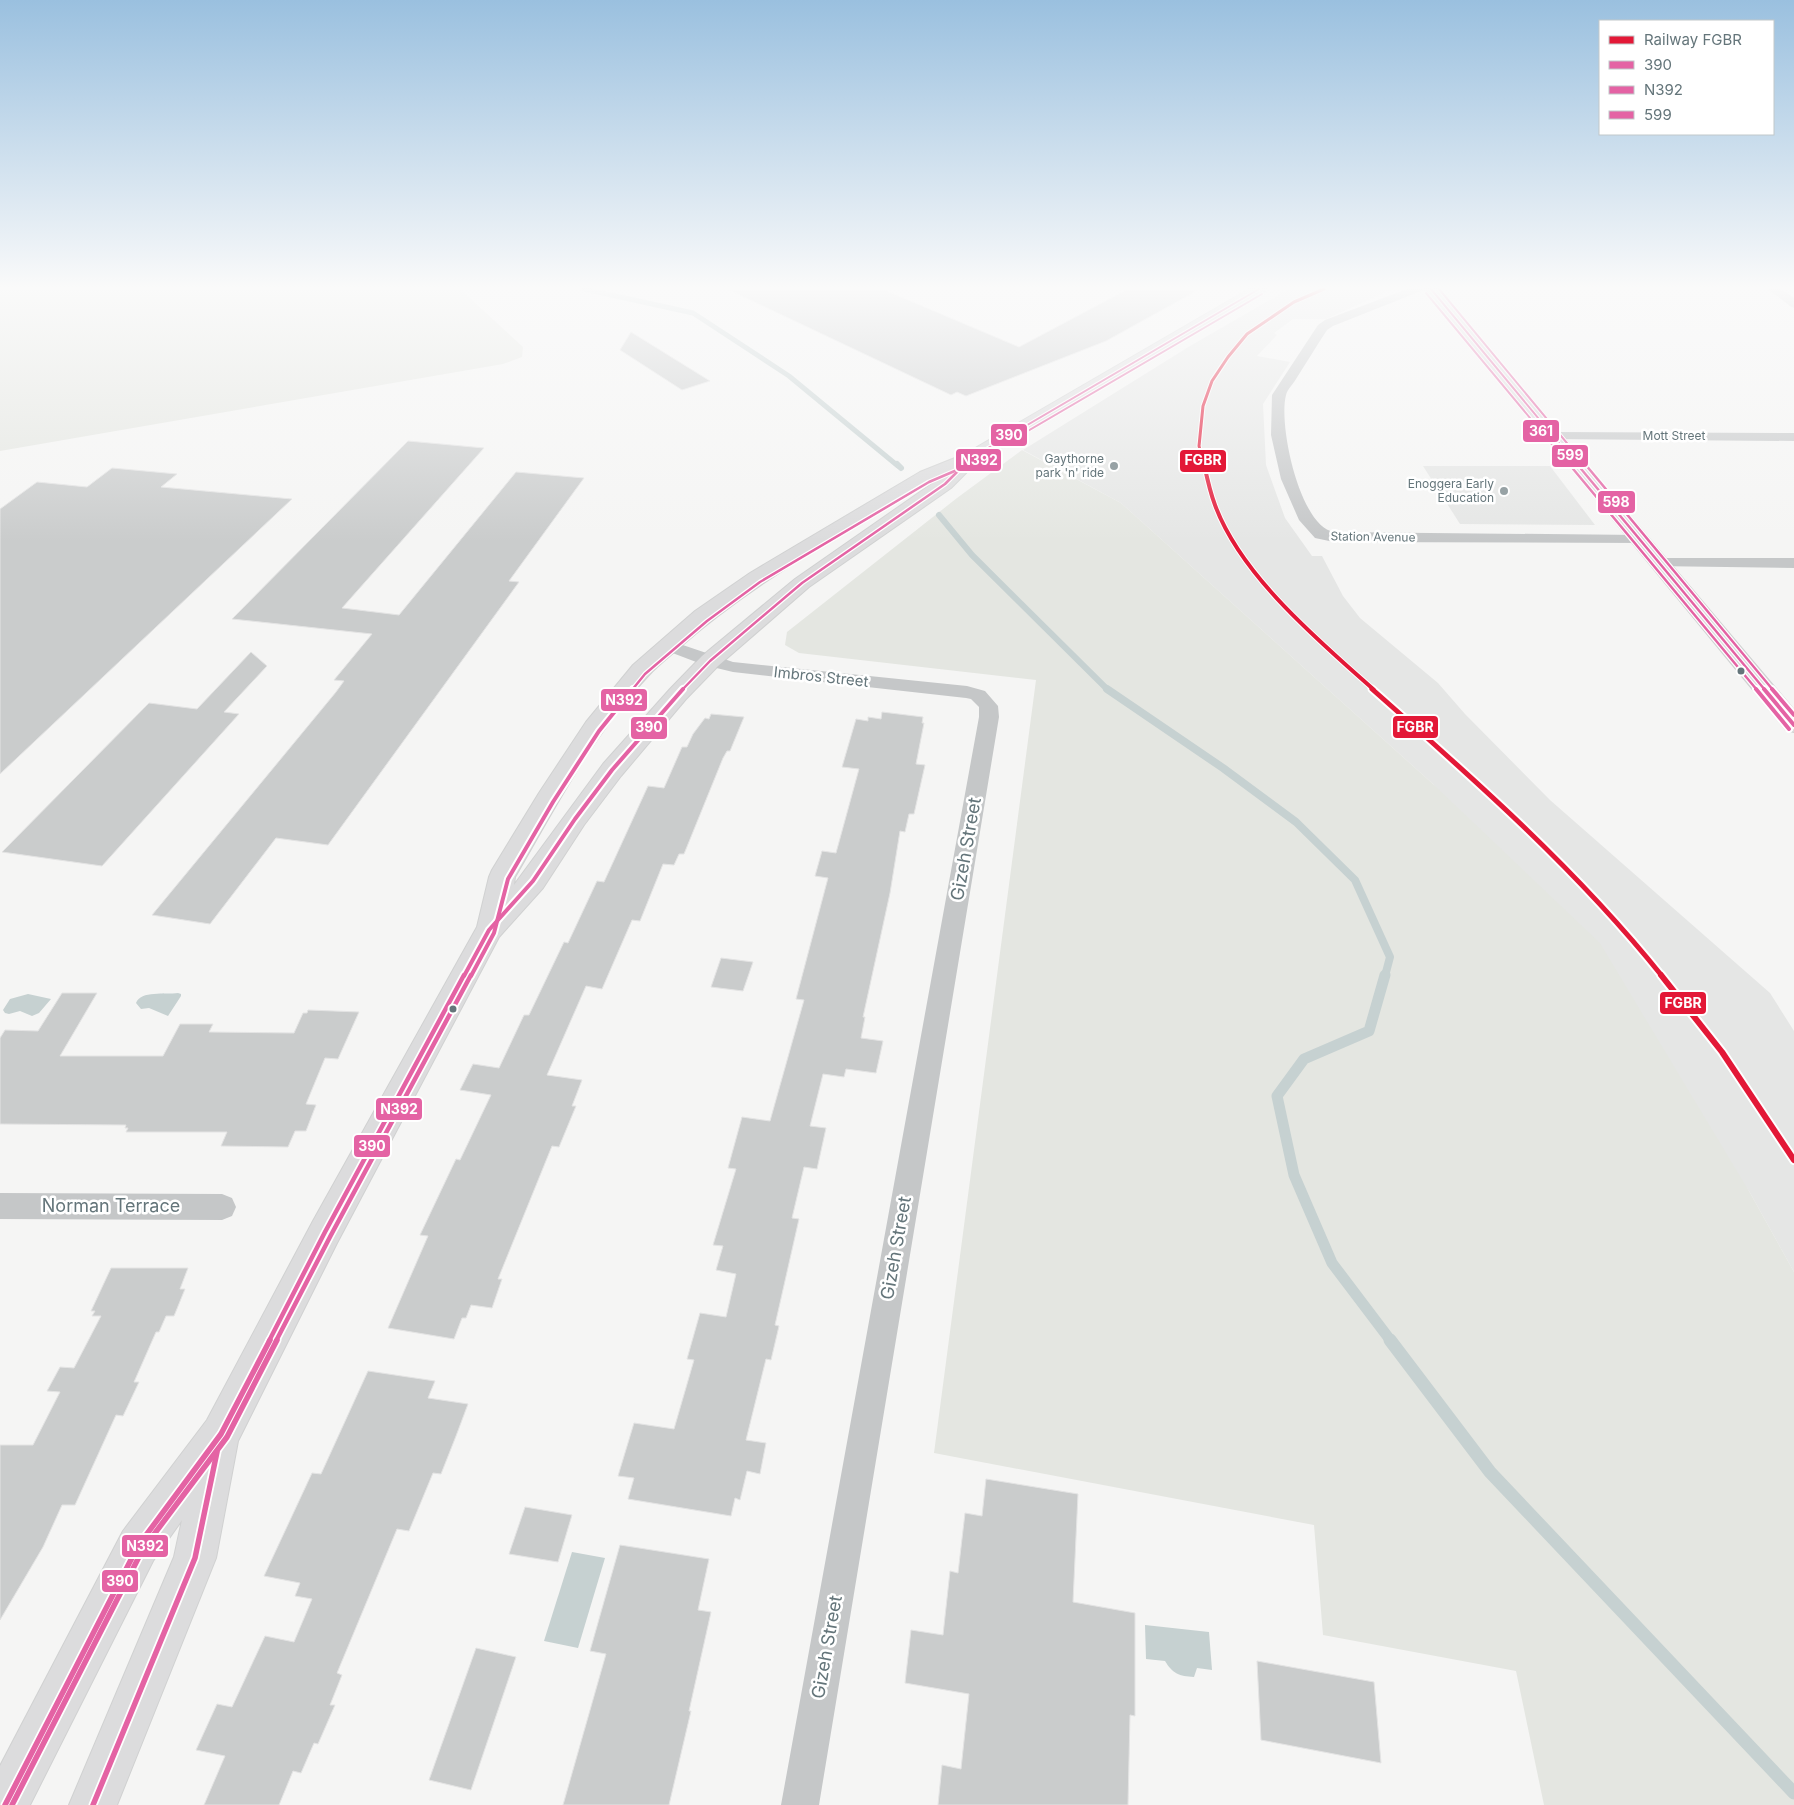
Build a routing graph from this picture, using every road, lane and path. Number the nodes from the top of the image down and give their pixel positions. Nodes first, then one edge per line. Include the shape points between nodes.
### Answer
1 (1115, 373) edge
2 (1293, 373) edge
3 (1501, 373) edge
4 (1553, 436) junction
5 (1794, 437) edge
6 (971, 458) junction
7 (1639, 540) junction
8 (1659, 563) junction
9 (1794, 564) edge
10 (668, 645) junction
11 (710, 661) junction
12 (978, 695) joint
13 (1794, 725) edge
14 (489, 930) junction
15 (0, 1206) edge
16 (222, 1207) dead end
17 (221, 1434) junction
18 (5, 1805) edge
19 (93, 1805) edge
20 (800, 1805) edge

1 - 6 main road
2 - 7 street, Station Avenue via 1279,395 1278,435 1288,479 1307,520 1321,535
3 - 4 main road
4 - 5 street, Mott Street
4 - 7 main road
6 - 10 main road via 926,476 773,567 722,600
6 - 11 main road via 945,484 802,583
7 - 8 main road
8 - 9 street
8 - 13 main road
10 - 11 street, Imbros Street
10 - 14 main road via 624,689 572,758 502,877
11 - 12 street, Imbros Street via 733,667
11 - 14 main road via 612,770 533,881
12 - 20 street, Gizeh Street via 988,706 989,717
14 - 17 main road via 325,1232
15 - 16 street, Norman Terrace
17 - 18 main road via 138,1546
17 - 19 main road via 195,1558

